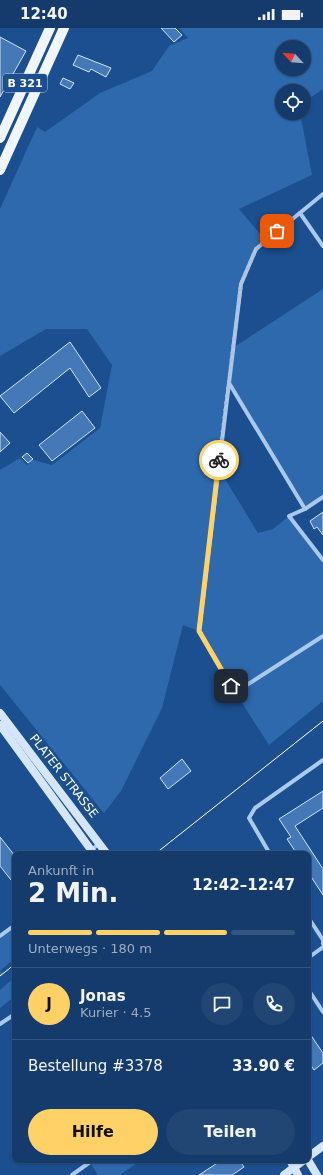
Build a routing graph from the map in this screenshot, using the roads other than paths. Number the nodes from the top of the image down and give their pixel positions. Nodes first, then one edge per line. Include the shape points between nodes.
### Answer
1 (50, 28) edge
2 (64, 28) edge
3 (0, 138) edge
4 (0, 170) edge
5 (323, 194) edge
6 (300, 213) junction
7 (323, 246) edge
8 (229, 383) junction
9 (323, 498) edge
10 (305, 508) junction
11 (323, 560) edge
12 (323, 636) edge
13 (0, 713) edge
14 (0, 725) edge
15 (323, 760) edge
16 (100, 843) junction
17 (89, 851) edge
18 (92, 851) edge
19 (105, 851) edge
20 (268, 851) edge
21 (311, 922) edge
22 (12, 927) edge
23 (0, 936) edge
24 (323, 946) edge
25 (311, 956) edge
26 (311, 994) edge
27 (323, 1012) edge
28 (12, 1016) edge
29 (0, 1024) edge
30 (323, 1146) edge
31 (311, 1156) edge
32 (89, 1163) edge
33 (311, 1163) edge
34 (296, 1171) edge
35 (318, 1173) edge
36 (72, 1175) edge
37 (284, 1175) edge

1 - 3 main road, B 321
2 - 4 main road, B 321
5 - 6 street
6 - 7 street
6 - 8 street via 256,249 241,284
8 - 10 street
8 - 12 street via 199,631 231,686 242,688
9 - 10 street
10 - 11 street via 290,516
13 - 16 street, PLATER STRASSE
14 - 17 street, PLATER STRASSE
15 - 20 street via 255,808 248,818
16 - 18 street
16 - 19 street, PLATER STRASSE
21 - 24 street via 323,940
22 - 23 street
24 - 25 street
26 - 27 street
28 - 29 street
30 - 31 street
32 - 36 street
33 - 35 street
34 - 37 street

